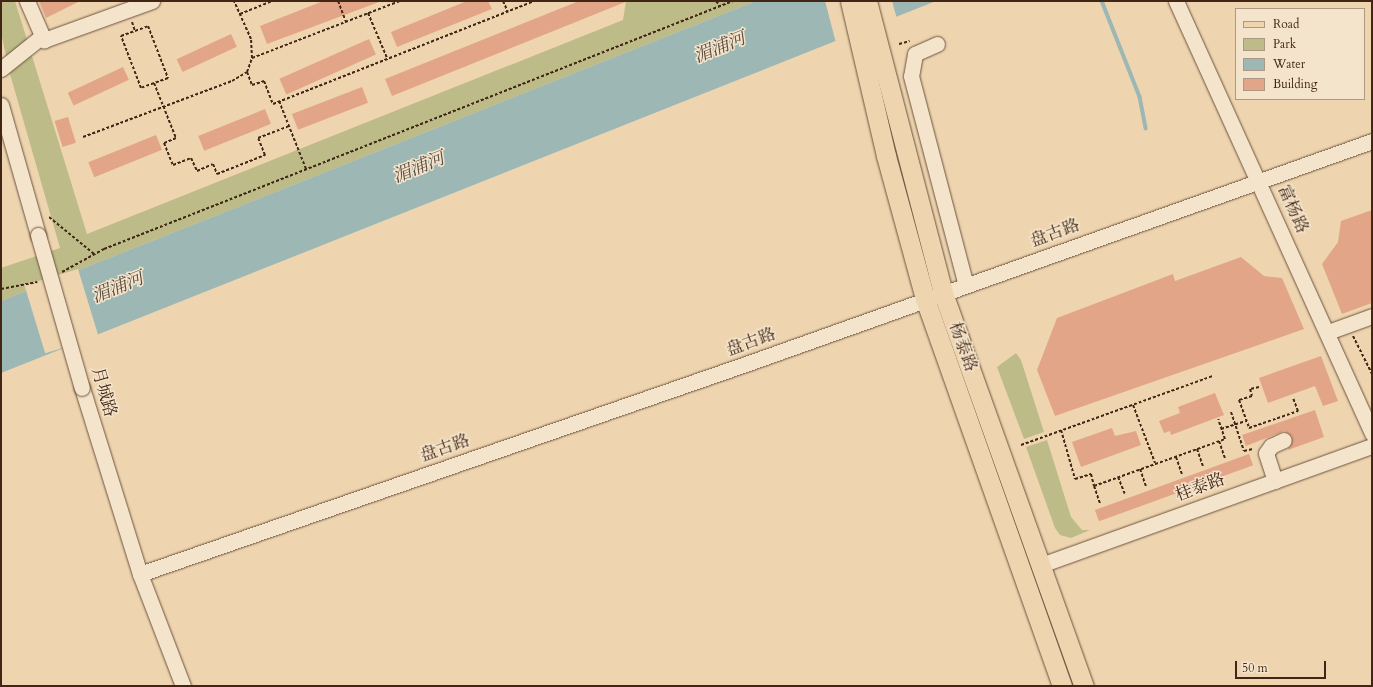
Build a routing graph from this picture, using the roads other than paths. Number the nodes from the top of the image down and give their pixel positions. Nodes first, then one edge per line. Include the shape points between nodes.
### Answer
1 (27, 1) edge
2 (152, 1) edge
3 (850, 1) edge
4 (867, 1) edge
5 (1176, 1) edge
6 (41, 38) junction
7 (937, 44) dead end
8 (1, 69) edge
9 (880, 84) junction
10 (1, 105) edge
11 (3, 121) edge
12 (1372, 140) edge
13 (1259, 180) junction
14 (966, 285) junction
15 (934, 296) junction
16 (1372, 316) edge
17 (1328, 332) junction
18 (1372, 434) edge
19 (1284, 440) dead end
20 (1372, 446) edge
21 (1275, 481) junction
22 (1042, 565) junction
23 (140, 574) junction
24 (183, 686) edge
25 (1062, 686) edge
26 (1084, 686) edge

1 - 6 street
2 - 6 street via 49,40
3 - 9 main road, 杨泰路
4 - 9 main road, 杨泰路
5 - 13 street, 富杨路
6 - 8 street
7 - 14 street via 915,54 911,76
9 - 15 main road, 杨泰路
10 - 11 street, 月城路
11 - 23 street, 月城路, bridge
12 - 13 street, 盘古路
13 - 14 street, 盘古路
13 - 17 street, 富杨路
14 - 15 street, 盘古路
15 - 22 main road, 杨泰路
15 - 23 street, 盘古路
15 - 25 main road, 杨泰路
16 - 17 street
17 - 18 street, 富杨路
19 - 21 street via 1271,446 1266,453
20 - 21 street, 桂泰路
21 - 22 street, 桂泰路
22 - 26 main road, 杨泰路
23 - 24 street, 月城路

